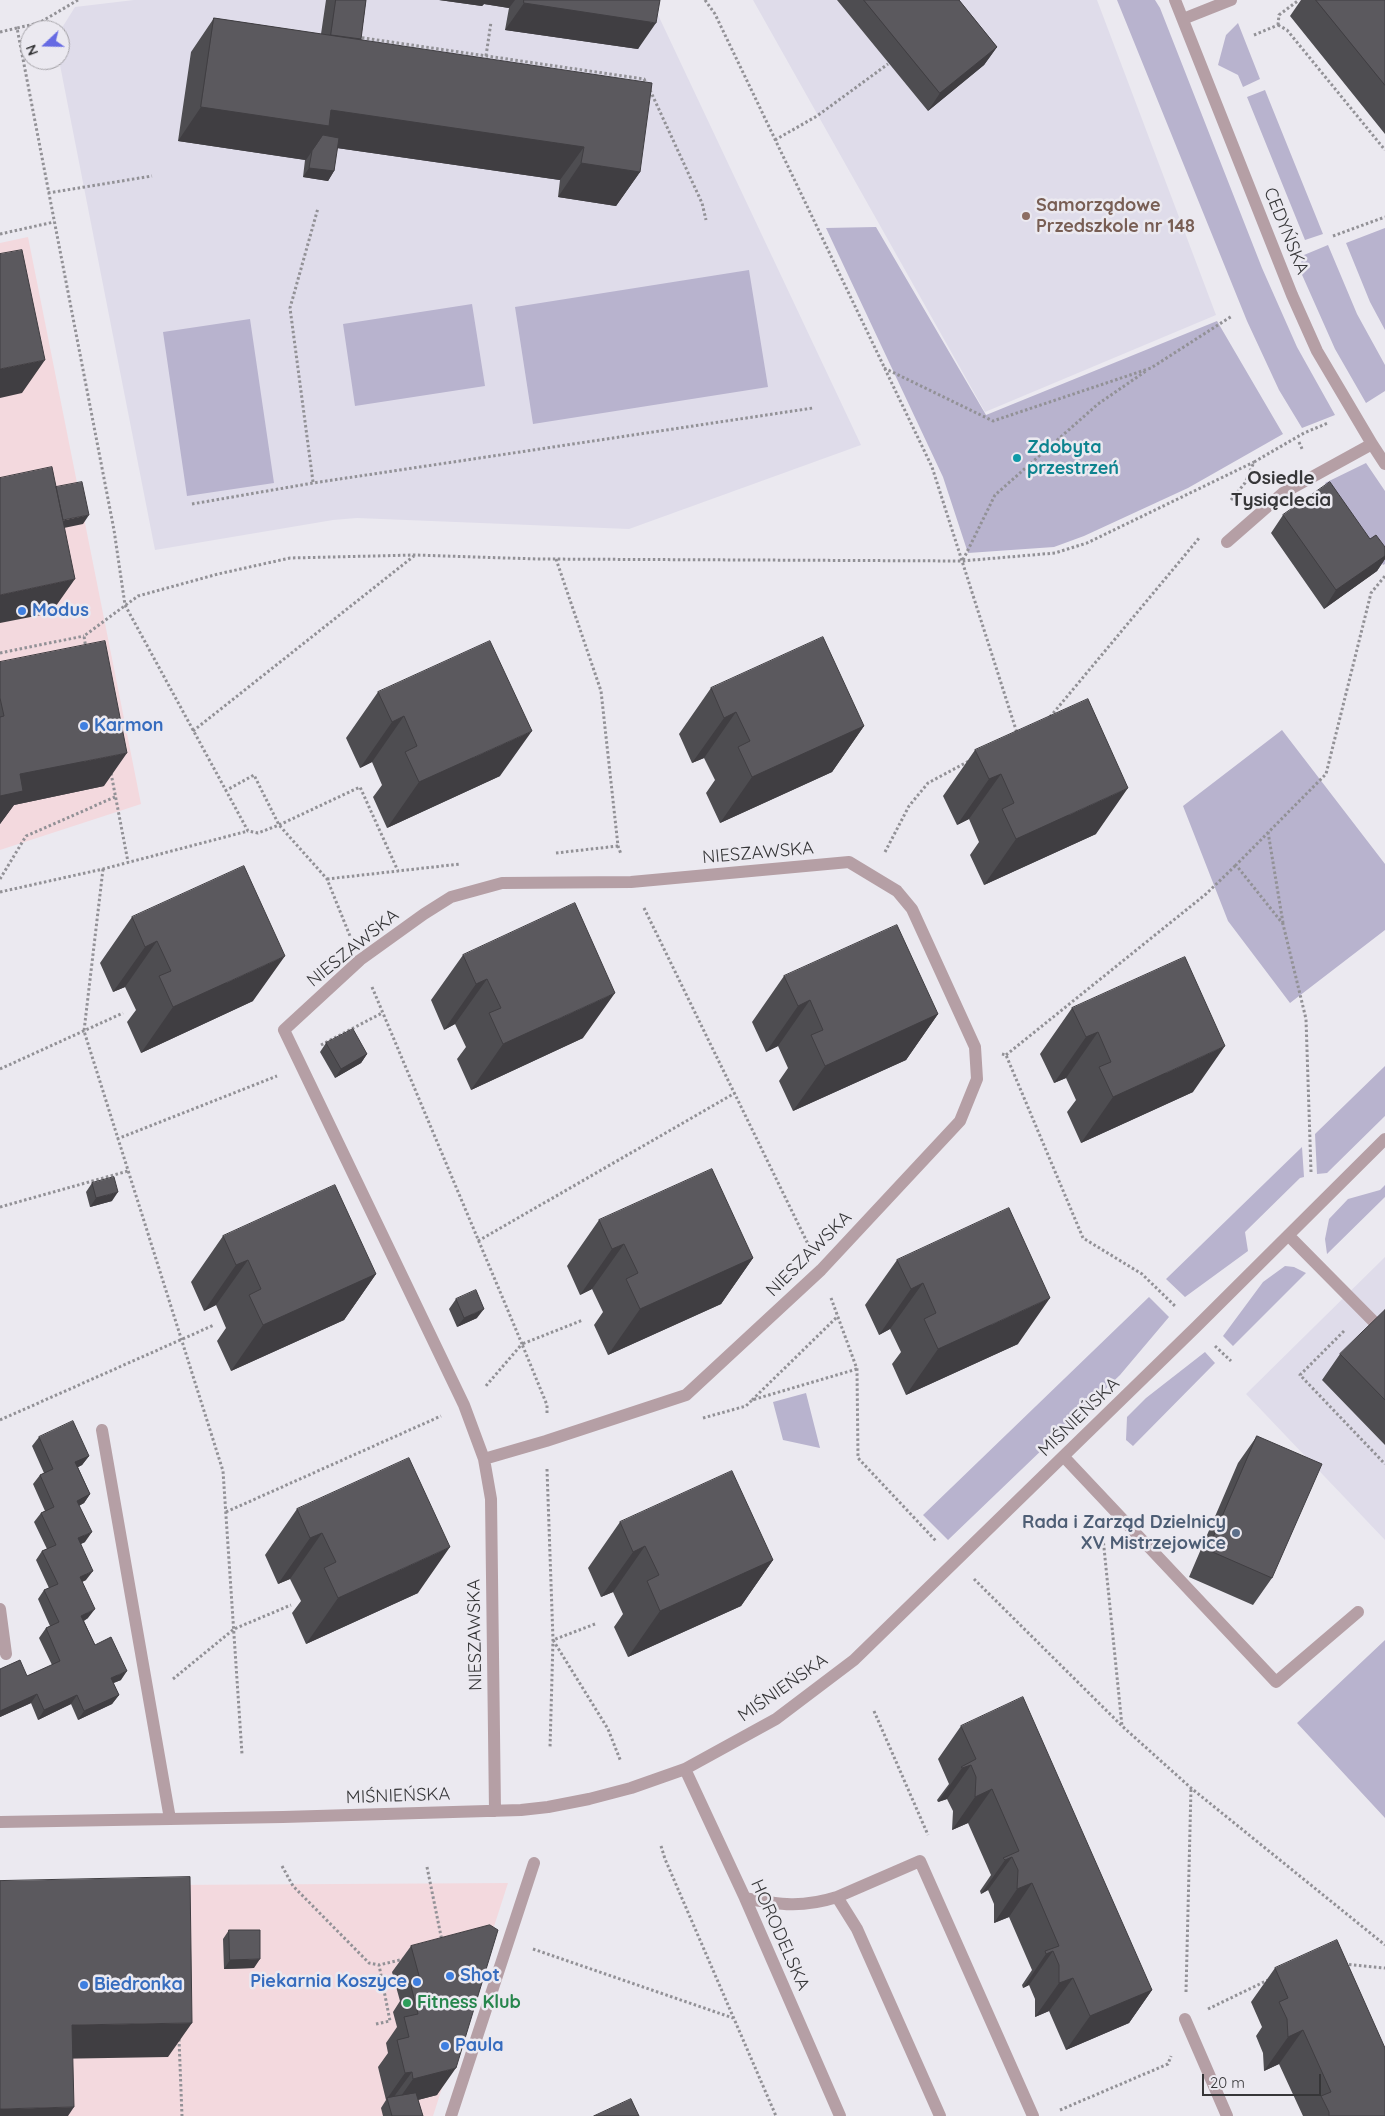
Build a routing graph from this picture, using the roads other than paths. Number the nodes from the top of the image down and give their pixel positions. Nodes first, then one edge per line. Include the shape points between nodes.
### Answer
1 (1175, 0) edge
2 (1231, 0) edge
3 (1183, 19) junction
4 (1372, 444) junction
5 (1385, 464) edge
6 (1227, 542) dead end
7 (1385, 1139) edge
8 (1289, 1236) junction
9 (1385, 1333) edge
10 (102, 1430) dead end
11 (1064, 1456) junction
12 (484, 1459) junction
13 (0, 1609) edge
14 (1358, 1612) dead end
15 (6, 1654) dead end
16 (685, 1769) junction
17 (495, 1811) junction
18 (170, 1819) junction
19 (0, 1822) edge
20 (534, 1863) dead end
21 (837, 1897) junction
22 (745, 1898) junction
23 (1185, 2019) road end
24 (451, 2116) edge
25 (840, 2116) edge
26 (940, 2116) edge
27 (1033, 2116) edge
28 (1227, 2116) edge

1 - 3 street, CEDYŃSKA
2 - 3 street
3 - 4 street, CEDYŃSKA via 1299,311 1318,351
4 - 5 street, CEDYŃSKA
4 - 6 street via 1283,493
7 - 8 street, MIŚNIEŃSKA
8 - 9 street
8 - 11 street, MIŚNIEŃSKA
10 - 18 street
11 - 14 street via 1276,1682
11 - 16 street, MIŚNIEŃSKA via 846,1666 776,1719
12 - 12 street, NIESZAWSKA via 464,1405 284,1030 360,960 424,914 451,897 502,883 631,882 849,862 897,891 912,909 976,1047 977,1079 960,1121 821,1270 686,1395
12 - 17 street, NIESZAWSKA via 491,1499
13 - 15 street
16 - 17 street, MIŚNIEŃSKA via 631,1788 548,1807
16 - 22 street, HORODELSKA
17 - 18 street, MIŚNIEŃSKA
18 - 19 street, MIŚNIEŃSKA
20 - 24 street
21 - 22 street via 791,1905
21 - 26 street via 857,1929
21 - 27 street via 920,1861
22 - 25 street, HORODELSKA
23 - 28 street

